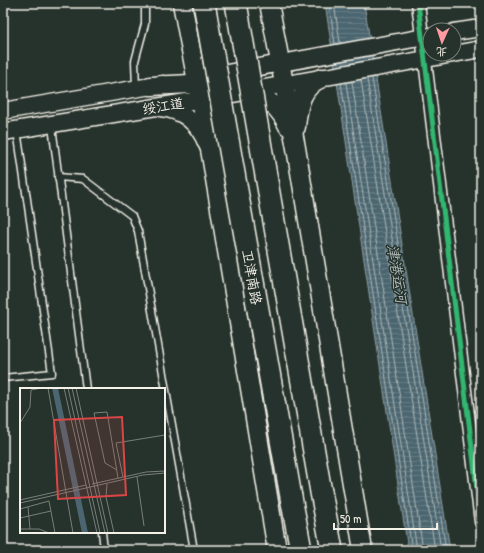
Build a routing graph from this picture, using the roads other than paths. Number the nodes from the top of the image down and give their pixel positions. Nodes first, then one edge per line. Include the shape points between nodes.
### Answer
1 (145, 3) edge
2 (182, 3) edge
3 (204, 3) edge
4 (236, 3) edge
5 (269, 3) edge
6 (418, 3) edge
7 (422, 22) edge
8 (481, 28) edge
9 (462, 31) edge
10 (422, 38) edge
11 (481, 49) edge
12 (462, 52) edge
13 (422, 60) edge
14 (425, 62) edge
15 (282, 74) junction
16 (322, 78) junction
17 (143, 87) junction
18 (197, 88) junction
19 (249, 91) junction
20 (153, 107) junction
21 (3, 111) edge
22 (52, 124) junction
23 (10, 131) edge
24 (296, 148) junction
25 (211, 155) junction
26 (58, 177) junction
27 (3, 378) edge
28 (86, 388) edge
29 (481, 522) edge
30 (102, 533) edge
31 (104, 550) edge
32 (194, 550) edge
33 (277, 550) edge
34 (301, 550) edge
35 (332, 550) edge
36 (363, 550) edge

1 - 17 lane via 145,24 135,61
2 - 18 main road
3 - 34 highway, 卫津南路, bridge
4 - 35 highway, bridge
5 - 15 main road
6 - 7 street
8 - 9 main road
10 - 15 main road via 319,55
11 - 12 main road, 绥江道
13 - 16 main road, 绥江道
14 - 29 street
15 - 16 main road, 绥江道
15 - 18 main road, 绥江道
15 - 19 main road, 绥江道
15 - 24 main road
16 - 24 main road via 309,85 301,99
17 - 18 main road
17 - 21 main road, 绥江道
18 - 19 main road via 228,86
18 - 20 main road, 绥江道
18 - 25 main road
19 - 24 main road via 263,97 278,110 285,119
19 - 25 main road via 230,105 221,117 214,133
20 - 22 main road, 绥江道
20 - 25 main road via 175,111 190,120 202,134
22 - 23 main road, 绥江道
22 - 26 lane
23 - 27 lane via 52,373
24 - 36 main road
25 - 33 main road
26 - 28 lane
26 - 32 lane via 83,179 132,216 138,231
30 - 31 lane

